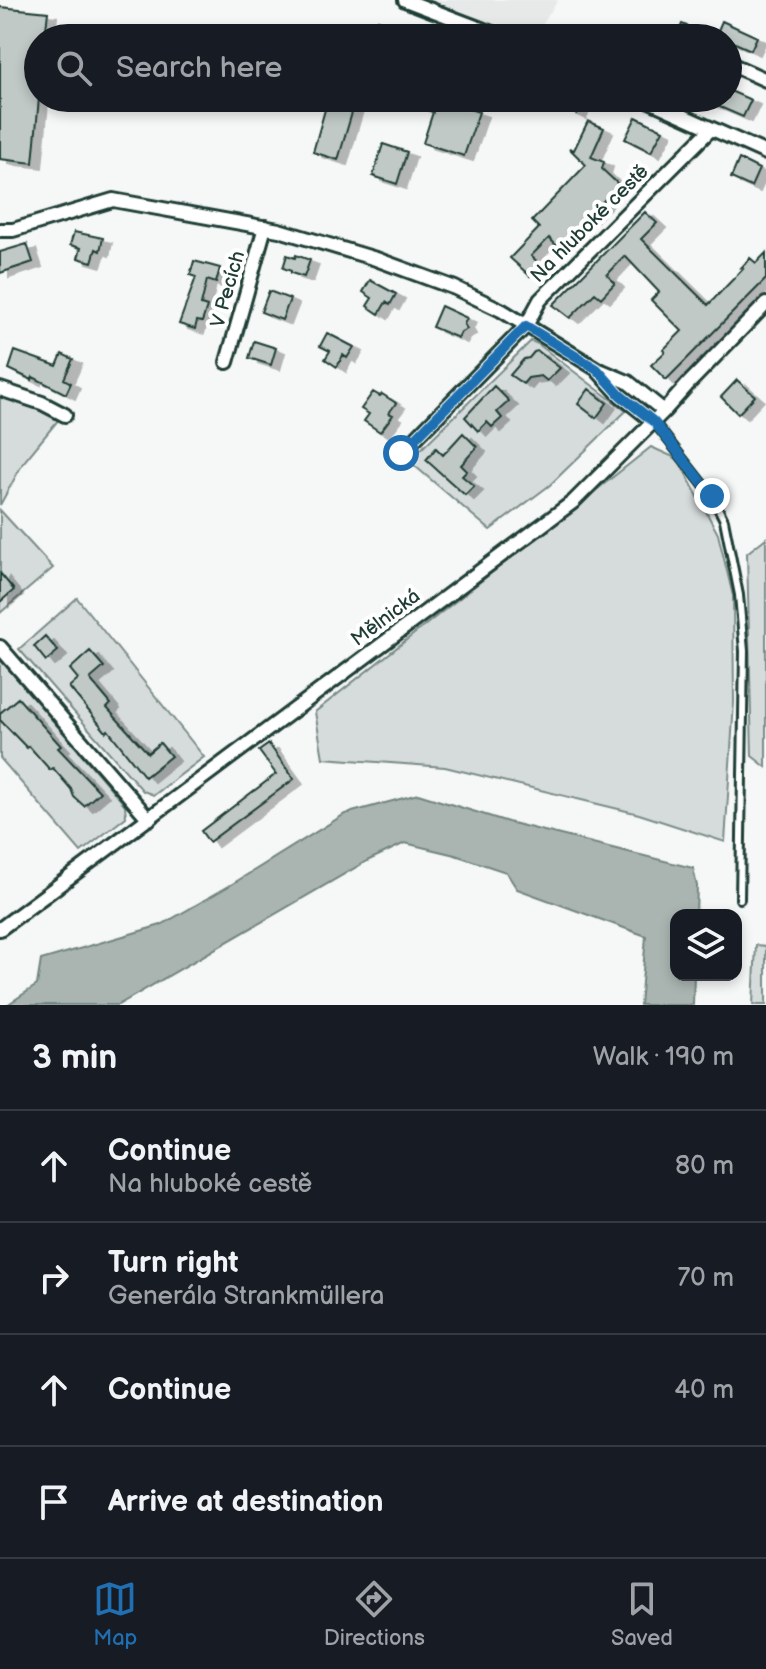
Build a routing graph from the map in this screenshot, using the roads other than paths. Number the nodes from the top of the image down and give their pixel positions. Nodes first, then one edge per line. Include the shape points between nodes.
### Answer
1 (405, 0) edge
2 (468, 24) edge
3 (742, 69) edge
4 (766, 80) edge
5 (674, 112) edge
6 (711, 129) junction
7 (766, 153) edge
8 (265, 227) junction
9 (0, 230) edge
10 (766, 304) edge
11 (526, 326) junction
12 (227, 362) dead end
13 (597, 369) junction
14 (0, 389) edge
15 (664, 411) junction
16 (65, 415) dead end
17 (654, 422) junction
18 (401, 453) dead end
19 (0, 647) edge
20 (149, 819) junction
21 (740, 899) dead end
22 (0, 929) edge

1 - 2 street
3 - 4 street
5 - 6 street
6 - 7 street
6 - 11 street, Na hluboké cestě via 540,300
8 - 9 street via 113,200
8 - 11 street via 455,288
8 - 12 street, V Pecích
10 - 15 street, Mělnická
11 - 13 street
11 - 18 street, Na hluboké cestě
13 - 15 street via 628,382
13 - 17 street
14 - 16 street
15 - 17 street, Mělnická
17 - 20 street, Mělnická via 573,502
17 - 21 lane via 712,496 724,520 739,595 744,651
19 - 20 street
20 - 22 street, Mělnická

